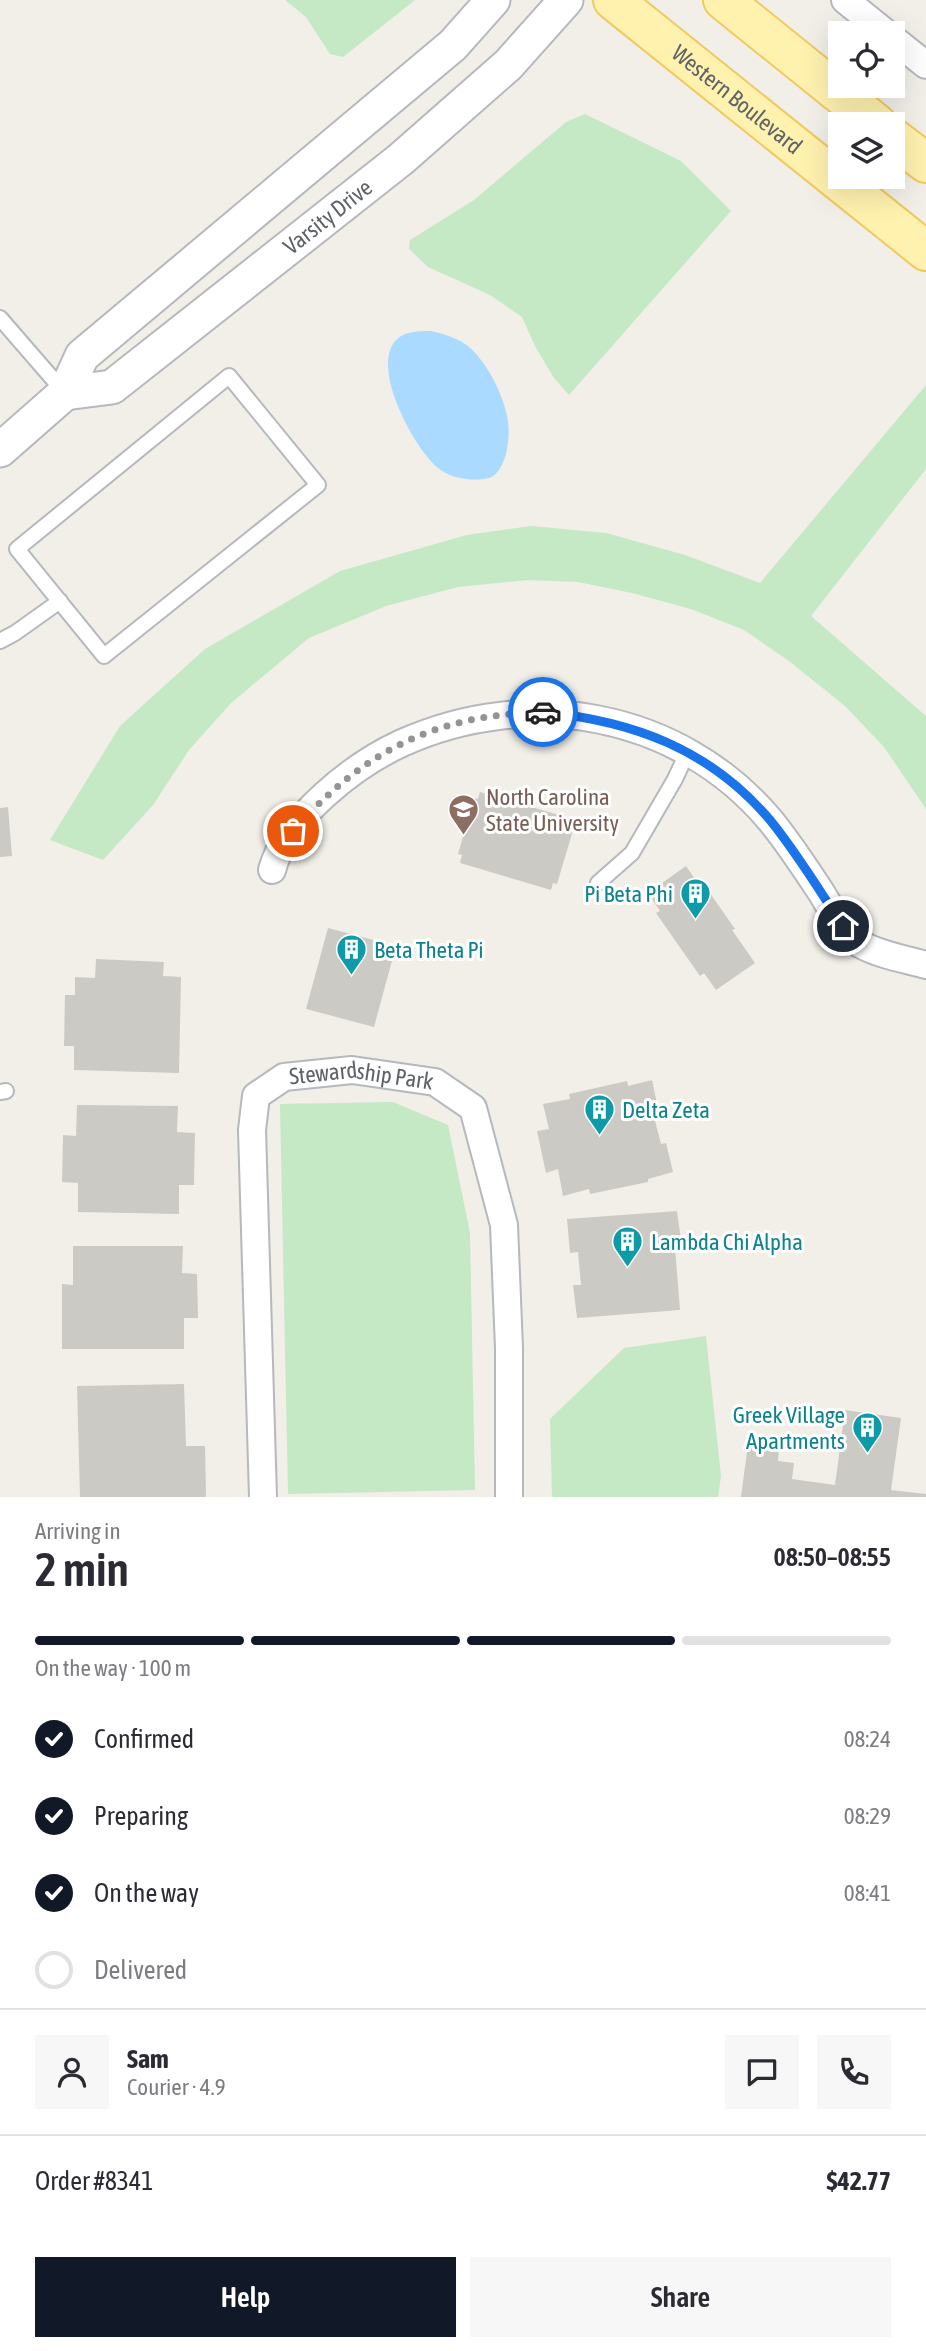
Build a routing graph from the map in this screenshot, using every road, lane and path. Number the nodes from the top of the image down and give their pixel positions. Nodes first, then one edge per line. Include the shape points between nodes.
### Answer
1 (493, 0) edge
2 (566, 0) edge
3 (613, 0) edge
4 (723, 0) edge
5 (845, 0) edge
6 (871, 21) edge
7 (905, 48) edge
8 (926, 65) edge
9 (862, 112) edge
10 (905, 146) edge
11 (926, 163) edge
12 (926, 251) edge
13 (0, 318) edge
14 (65, 393) junction
15 (0, 450) edge
16 (60, 601) junction
17 (0, 641) edge
18 (688, 751) junction
19 (272, 870) dead end
20 (598, 883) dead end
21 (926, 965) edge
22 (262, 1497) edge
23 (509, 1497) edge

1 - 14 street via 453,45 82,356
2 - 14 street, Varsity Drive via 508,65 401,159 123,379 112,387
3 - 12 main road, Western Boulevard
4 - 9 main road
5 - 6 street
7 - 8 street
10 - 11 main road
13 - 14 lane
14 - 15 street
16 - 16 lane via 104,656 318,485 229,376 17,549
16 - 17 lane
18 - 19 street via 631,728 582,716 500,714 461,722 394,747 340,783 293,831 276,854
18 - 20 lane via 632,853
18 - 21 street via 769,818 851,936 878,952
22 - 23 street, Stewardship Park via 251,1130 256,1096 284,1077 352,1070 435,1082 473,1108 504,1225

